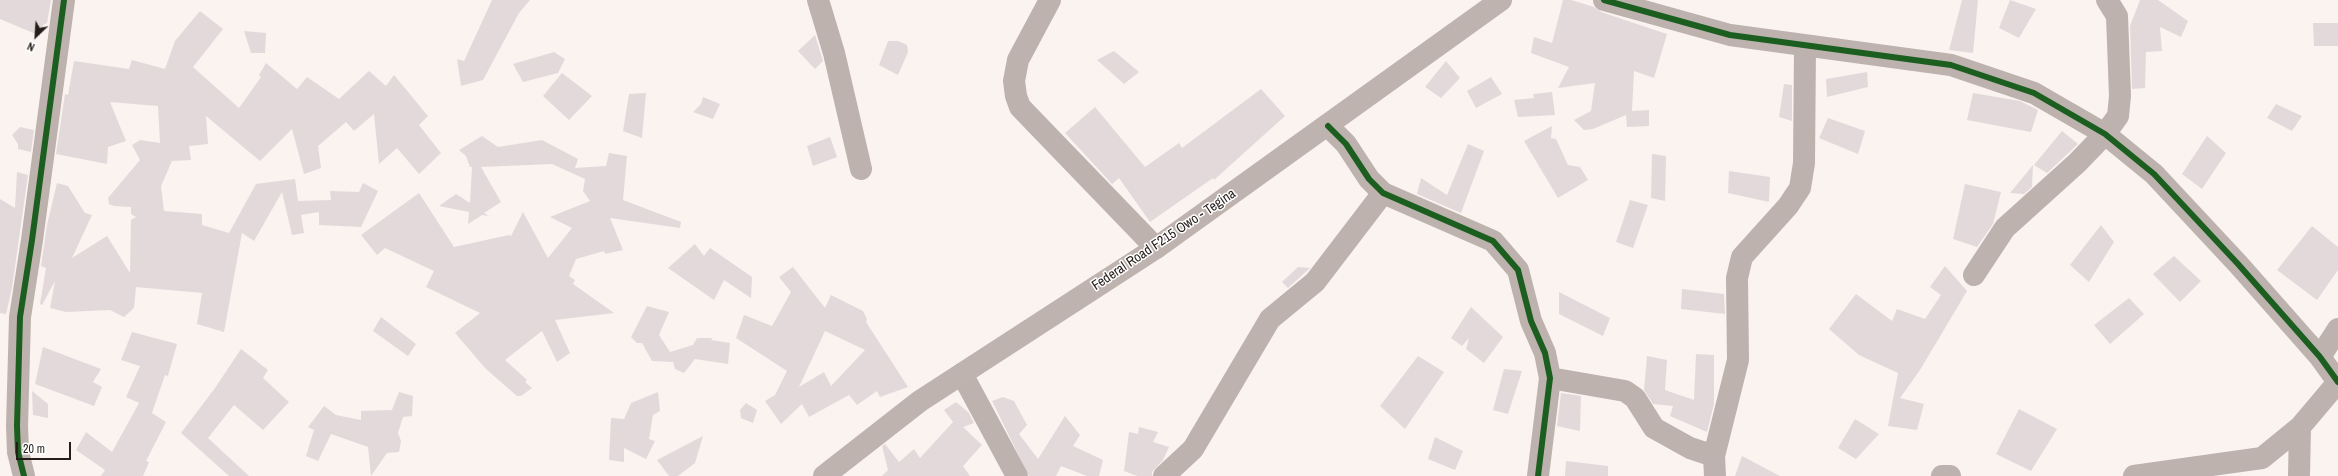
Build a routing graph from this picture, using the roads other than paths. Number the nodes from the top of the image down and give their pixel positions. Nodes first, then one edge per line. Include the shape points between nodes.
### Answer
1 (64, 0) edge
2 (818, 0) edge
3 (1050, 0) edge
4 (1501, 0) edge
5 (1604, 0) edge
6 (2107, 0) edge
7 (1805, 47) junction
8 (1328, 126) junction
9 (2106, 134) junction
10 (861, 169) dead end
11 (1384, 193) junction
12 (1156, 248) junction
13 (1974, 275) dead end
14 (2338, 329) edge
15 (2320, 357) junction
16 (962, 374) junction
17 (1550, 378) junction
18 (2338, 382) edge
19 (2300, 426) junction
20 (1715, 466) edge
21 (24, 476) edge
22 (824, 476) edge
23 (1017, 476) edge
24 (1164, 476) edge
25 (1538, 476) edge
26 (1942, 476) edge
27 (1950, 476) edge
28 (2134, 476) edge
29 (2299, 476) edge

1 - 21 street via 20,317 16,426 18,452
2 - 10 street via 834,53
3 - 12 street via 1018,60 1014,81 1020,107
4 - 8 main road, Federal Road F215 Owo - Tegina
5 - 7 street via 1730,35
6 - 9 street via 2117,16 2120,96 2118,116
7 - 9 street via 1951,65 2034,93
7 - 20 street via 1804,163 1800,188 1788,206 1742,257 1737,278 1738,360
8 - 11 street via 1346,144 1369,179
8 - 12 main road, Federal Road F215 Owo - Tegina
9 - 13 street via 2005,228
9 - 15 street via 2154,174
11 - 17 street via 1493,242 1506,255 1518,270 1531,321 1545,353
11 - 24 street via 1315,282 1270,319 1192,449
12 - 16 main road, Federal Road F215 Owo - Tegina
14 - 15 street
15 - 18 street
16 - 22 main road, Federal Road F215 Owo - Tegina via 920,401
16 - 23 street
17 - 20 street via 1625,391 1635,398 1654,428 1690,448
17 - 25 street
18 - 19 street
19 - 28 street via 2262,458
19 - 29 street
26 - 27 street

